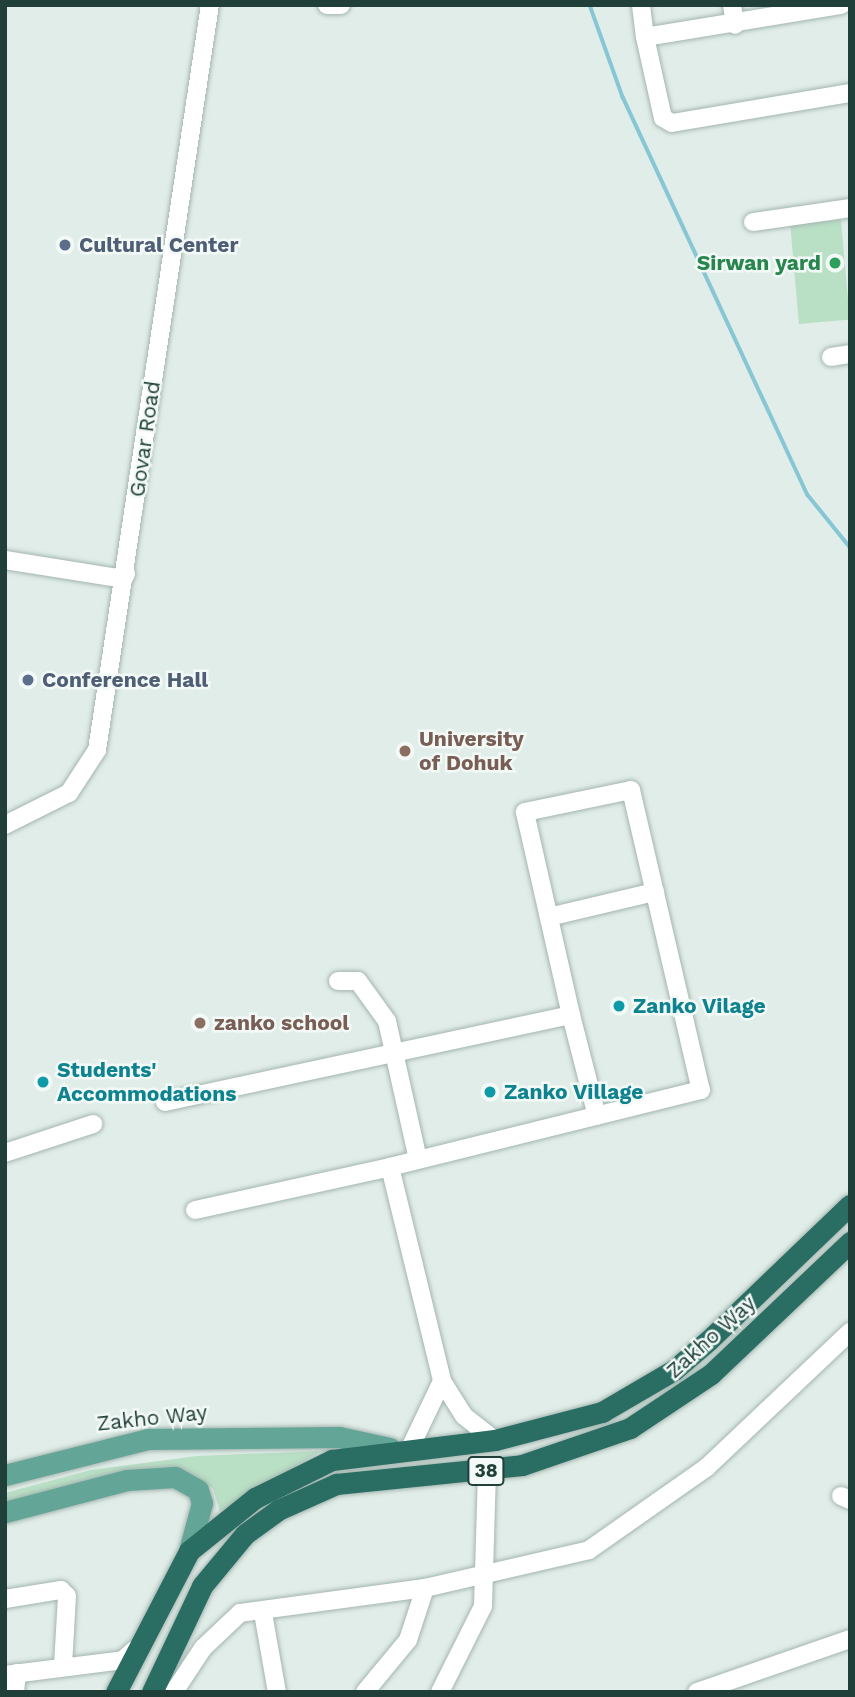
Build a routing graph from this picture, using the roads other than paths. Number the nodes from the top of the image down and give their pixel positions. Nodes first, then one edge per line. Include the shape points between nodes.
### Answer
1 (211, 5) edge
2 (327, 5) edge
3 (341, 5) edge
4 (640, 5) edge
5 (732, 5) edge
6 (841, 5) edge
7 (821, 7) edge
8 (735, 25) junction
9 (645, 37) junction
10 (850, 93) edge
11 (850, 208) edge
12 (753, 222) dead end
13 (850, 354) edge
14 (831, 357) dead end
15 (5, 561) edge
16 (126, 574) junction
17 (5, 825) edge
18 (655, 892) junction
19 (549, 917) junction
20 (338, 981) dead end
21 (571, 1015) junction
22 (395, 1053) junction
23 (165, 1102) dead end
24 (597, 1116) junction
25 (93, 1124) dead end
26 (5, 1153) edge
27 (418, 1160) junction
28 (390, 1167) junction
29 (850, 1205) edge
30 (195, 1210) dead end
31 (850, 1242) edge
32 (850, 1332) edge
33 (442, 1381) junction
34 (495, 1440) junction
35 (400, 1447) junction
36 (487, 1471) junction
37 (5, 1475) edge
38 (5, 1512) edge
39 (189, 1551) junction
40 (488, 1574) junction
41 (425, 1588) junction
42 (5, 1599) edge
43 (263, 1613) junction
44 (850, 1640) edge
45 (134, 1650) junction
46 (64, 1665) junction
47 (11, 1674) edge
48 (727, 1685) edge
49 (120, 1690) edge
50 (15, 1692) edge
51 (152, 1692) edge
52 (174, 1692) edge
53 (277, 1692) edge
54 (365, 1692) edge
55 (440, 1692) edge
56 (697, 1692) edge

1 - 16 street, Govar Road
2 - 3 street
4 - 9 street
5 - 8 street
6 - 7 street
7 - 8 street
8 - 9 street
9 - 10 street via 663,118 672,122
11 - 12 street
13 - 14 street
15 - 16 street via 123,579
16 - 17 street, Govar Road via 91,766 57,802
18 - 19 street
18 - 19 street via 631,790 526,812
18 - 24 street via 701,1090
19 - 21 street
20 - 22 street via 358,981 373,997
21 - 22 street
21 - 24 street
22 - 23 street
22 - 27 street
24 - 27 street
25 - 26 street
27 - 28 street
28 - 30 street
28 - 33 street
29 - 34 highway, Zakho Way / 38 via 674,1370 602,1412
31 - 36 highway, Zakho Way / 38 via 676,1401 592,1445
32 - 40 street via 707,1467 623,1531 555,1562
33 - 34 street via 464,1416
33 - 35 street
34 - 35 highway, Zakho Way / 38
35 - 37 main road, Zakho Way / 38 via 339,1437 148,1439 89,1449
35 - 39 highway, Zakho Way / 38 via 290,1477
36 - 40 street
36 - 51 highway, Zakho Way / 38 via 375,1477 304,1494 278,1510 245,1534 202,1586
38 - 39 main road, Zakho Way / 38 via 127,1480 175,1476 198,1490 202,1503
39 - 45 highway, Zakho Way / 38
40 - 41 street
40 - 55 street via 483,1606
41 - 43 street
41 - 54 street via 408,1640
42 - 46 street via 61,1590 67,1595
43 - 52 street via 240,1613 202,1648
43 - 53 street
44 - 48 street
45 - 46 street via 123,1660
45 - 49 highway, Zakho Way / 38
46 - 47 street
47 - 50 street
48 - 56 street

